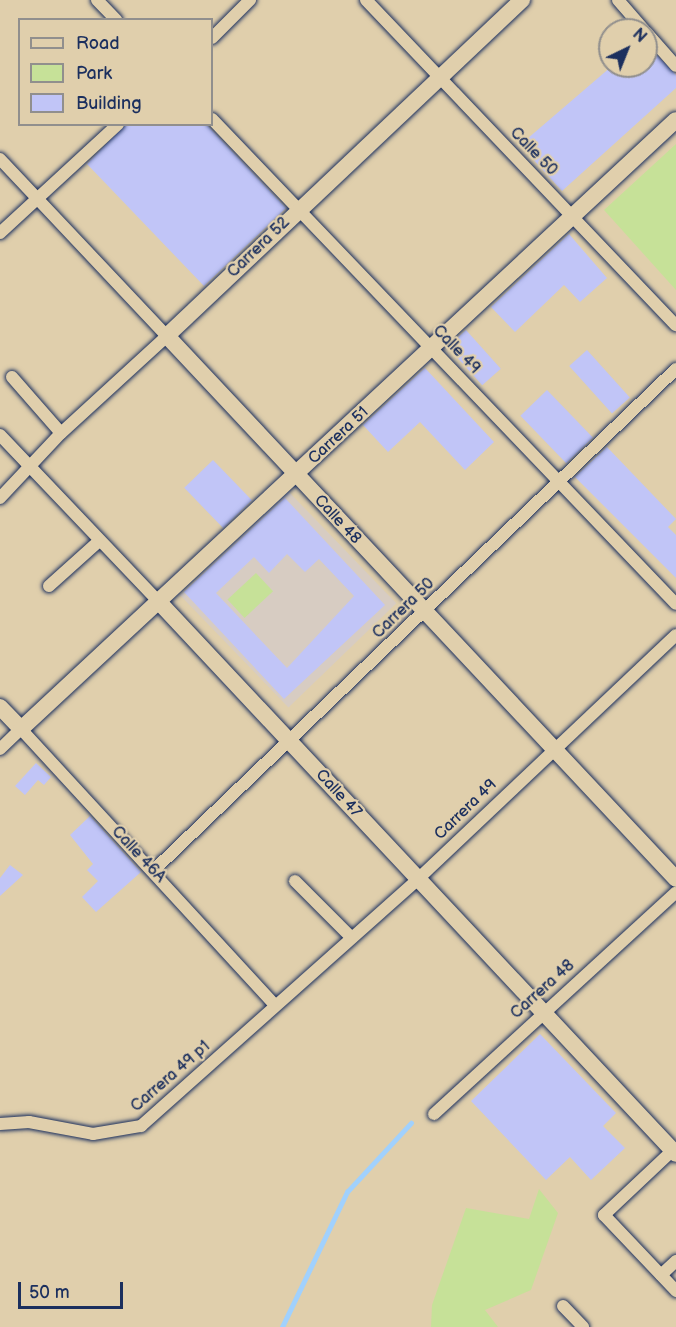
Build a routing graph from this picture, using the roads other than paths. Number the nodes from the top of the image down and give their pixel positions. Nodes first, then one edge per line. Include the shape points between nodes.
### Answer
1 (97, 0) edge
2 (250, 0) edge
3 (366, 0) edge
4 (522, 0) edge
5 (618, 0) edge
6 (114, 18) edge
7 (634, 18) edge
8 (213, 37) edge
9 (658, 46) edge
10 (676, 66) edge
11 (439, 78) junction
12 (213, 120) edge
13 (676, 120) edge
14 (116, 126) edge
15 (0, 159) edge
16 (36, 197) junction
17 (299, 211) junction
18 (574, 218) junction
19 (0, 233) edge
20 (676, 326) edge
21 (167, 336) junction
22 (431, 349) junction
23 (676, 369) edge
24 (12, 376) dead end
25 (61, 434) junction
26 (0, 435) edge
27 (30, 469) junction
28 (296, 477) junction
29 (560, 483) junction
30 (0, 498) edge
31 (99, 541) junction
32 (49, 586) dead end
33 (159, 602) junction
34 (676, 604) edge
35 (424, 612) junction
36 (676, 635) edge
37 (0, 707) edge
38 (21, 729) junction
39 (289, 741) junction
40 (0, 749) edge
41 (554, 750) junction
42 (153, 871) junction
43 (418, 879) junction
44 (676, 879) edge
45 (295, 881) dead end
46 (676, 892) edge
47 (350, 936) junction
48 (275, 1005) junction
49 (543, 1012) junction
50 (434, 1114) dead end
51 (0, 1124) edge
52 (675, 1150) edge
53 (676, 1261) edge
54 (661, 1275) junction
55 (676, 1290) edge
56 (563, 1306) dead end
57 (583, 1327) edge

1 - 6 street
2 - 8 street
3 - 11 street, Calle 50
4 - 11 main road, Carrera 52
5 - 7 street
9 - 10 street
11 - 17 main road, Carrera 52
11 - 18 street, Calle 50
12 - 17 street, Calle 49
13 - 18 main road, Carrera 51
14 - 16 street
15 - 16 street, Calle 48
16 - 19 street
16 - 21 street, Calle 48
17 - 21 main road, Carrera 52
17 - 22 street, Calle 49
18 - 20 street, Calle 50
18 - 22 main road, Carrera 51
21 - 25 street, Carrera 52
21 - 28 main road, Calle 48
22 - 28 main road, Carrera 51
22 - 29 street, Calle 49
23 - 29 street, Carrera 50
24 - 25 street
25 - 27 street, Carrera 52
26 - 27 street, Calle 47
27 - 30 street, Carrera 52
27 - 31 street, Calle 47
28 - 33 main road, Carrera 51
28 - 35 main road, Calle 48
29 - 34 street, Calle 49
29 - 35 street, Carrera 50
31 - 32 street
31 - 33 street, Calle 47
33 - 38 main road, Carrera 51
33 - 39 main road, Calle 47
35 - 39 street, Carrera 50
35 - 41 main road, Calle 48
36 - 41 street, Carrera 49
37 - 38 main road, Calle 46A
38 - 40 street, Carrera 51
38 - 42 street, Calle 46A
39 - 42 street, Carrera 50
39 - 43 main road, Calle 47
41 - 43 street, Carrera 49
41 - 44 main road, Calle 48
42 - 48 street, Calle 46A
43 - 47 street, Carrera 49
43 - 49 main road, Calle 47
45 - 47 street
46 - 49 street, Carrera 48
47 - 48 street, Carrera 49
48 - 51 street, Carrera 49 p1 via 141,1126 93,1134 29,1122
49 - 50 street, Carrera 48
49 - 52 main road, Calle 47
52 - 54 street via 604,1215
53 - 54 street
54 - 55 street
56 - 57 street

